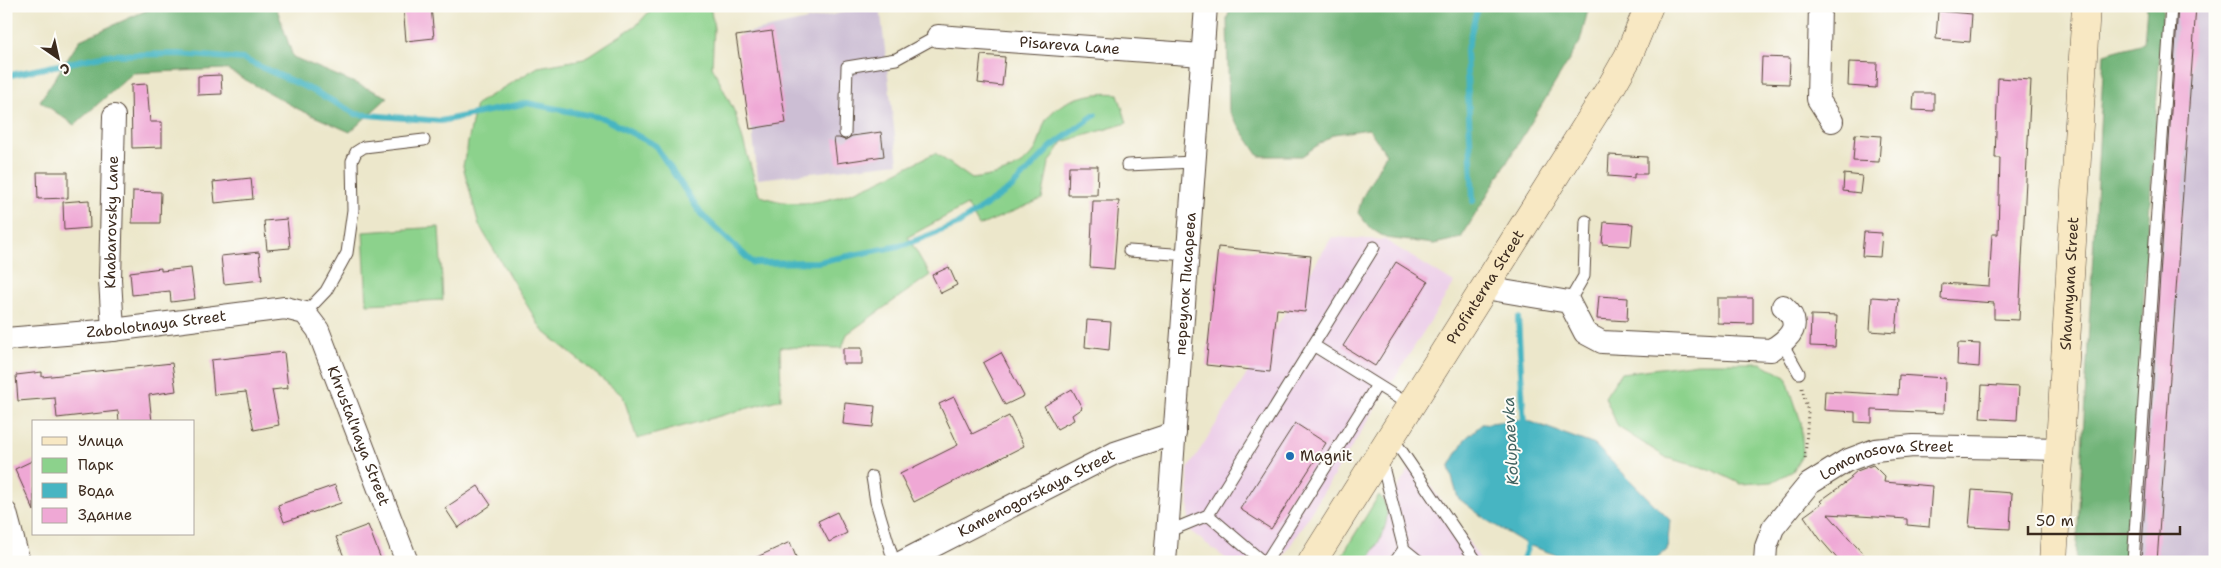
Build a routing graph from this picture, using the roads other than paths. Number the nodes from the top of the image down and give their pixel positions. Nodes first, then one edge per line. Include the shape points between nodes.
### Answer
1 (1206, 6) edge
2 (1649, 6) edge
3 (1820, 6) edge
4 (2086, 6) edge
5 (2171, 6) edge
6 (938, 36) joint
7 (1202, 55) junction
8 (114, 116) dead end
9 (1832, 121) dead end
10 (845, 133) dead end
11 (424, 140) dead end
12 (1194, 162) junction
13 (1127, 165) dead end
14 (1586, 221) dead end
15 (1374, 247) dead end
16 (1129, 250) dead end
17 (1188, 255) junction
18 (1485, 288) junction
19 (1569, 302) junction
20 (1783, 306) dead end
21 (304, 313) junction
22 (113, 330) junction
23 (6, 340) edge
24 (1782, 343) junction
25 (1313, 345) junction
26 (1798, 373) road end
27 (1377, 386) junction
28 (1411, 406) junction
29 (1175, 432) junction
30 (1386, 446) junction
31 (2060, 449) junction
32 (872, 478) dead end
33 (6, 513) edge
34 (1208, 515) junction
35 (1167, 532) junction
36 (1404, 548) junction
37 (403, 561) edge
38 (19, 562) edge
39 (894, 562) edge
40 (902, 562) edge
41 (1165, 562) edge
42 (1264, 562) edge
43 (1312, 562) edge
44 (1395, 562) edge
45 (1420, 562) edge
46 (1477, 562) edge
47 (1765, 562) edge
48 (2053, 562) edge
49 (2133, 562) edge

1 - 7 street, переулок Писарева
2 - 18 main road, Profinterna Street via 1628,57 1611,87
3 - 9 street via 1818,99
4 - 31 main road, Shaumyana Street
5 - 49 lane
6 - 7 street, Pisareva Lane
6 - 10 lane via 896,59 847,67
7 - 12 street, переулок Писарева
8 - 22 street, Khabarovsky Lane via 110,279
11 - 21 lane via 364,147 356,152 352,160 353,210 346,253 326,291
12 - 13 lane
12 - 17 street, переулок Писарева
14 - 19 lane via 1584,276
15 - 25 lane
16 - 17 lane
17 - 29 street, переулок Писарева
18 - 19 street
18 - 28 main road, Profinterna Street
19 - 24 street via 1585,333 1602,342 1771,350
20 - 24 street via 1795,321 1791,334
21 - 22 street, Zabolotnaya Street via 285,308
21 - 37 street, Khrustal'naya Street via 318,330
22 - 23 street, Zabolotnaya Street
24 - 26 lane
25 - 27 lane
25 - 34 lane
27 - 28 lane
27 - 42 lane
28 - 30 main road, Profinterna Street
29 - 35 street, переулок Писарева
29 - 40 street, Kamenogorskaya Street via 1115,453
30 - 36 lane
30 - 43 main road, Profinterna Street
30 - 46 lane
31 - 47 street, Lomonosova Street via 1892,446 1874,450 1846,461 1808,484 1773,528
31 - 48 main road, Shaumyana Street
32 - 39 lane
33 - 38 street
34 - 35 lane
34 - 42 lane
35 - 41 street, переулок Писарева
36 - 44 lane
36 - 45 lane

